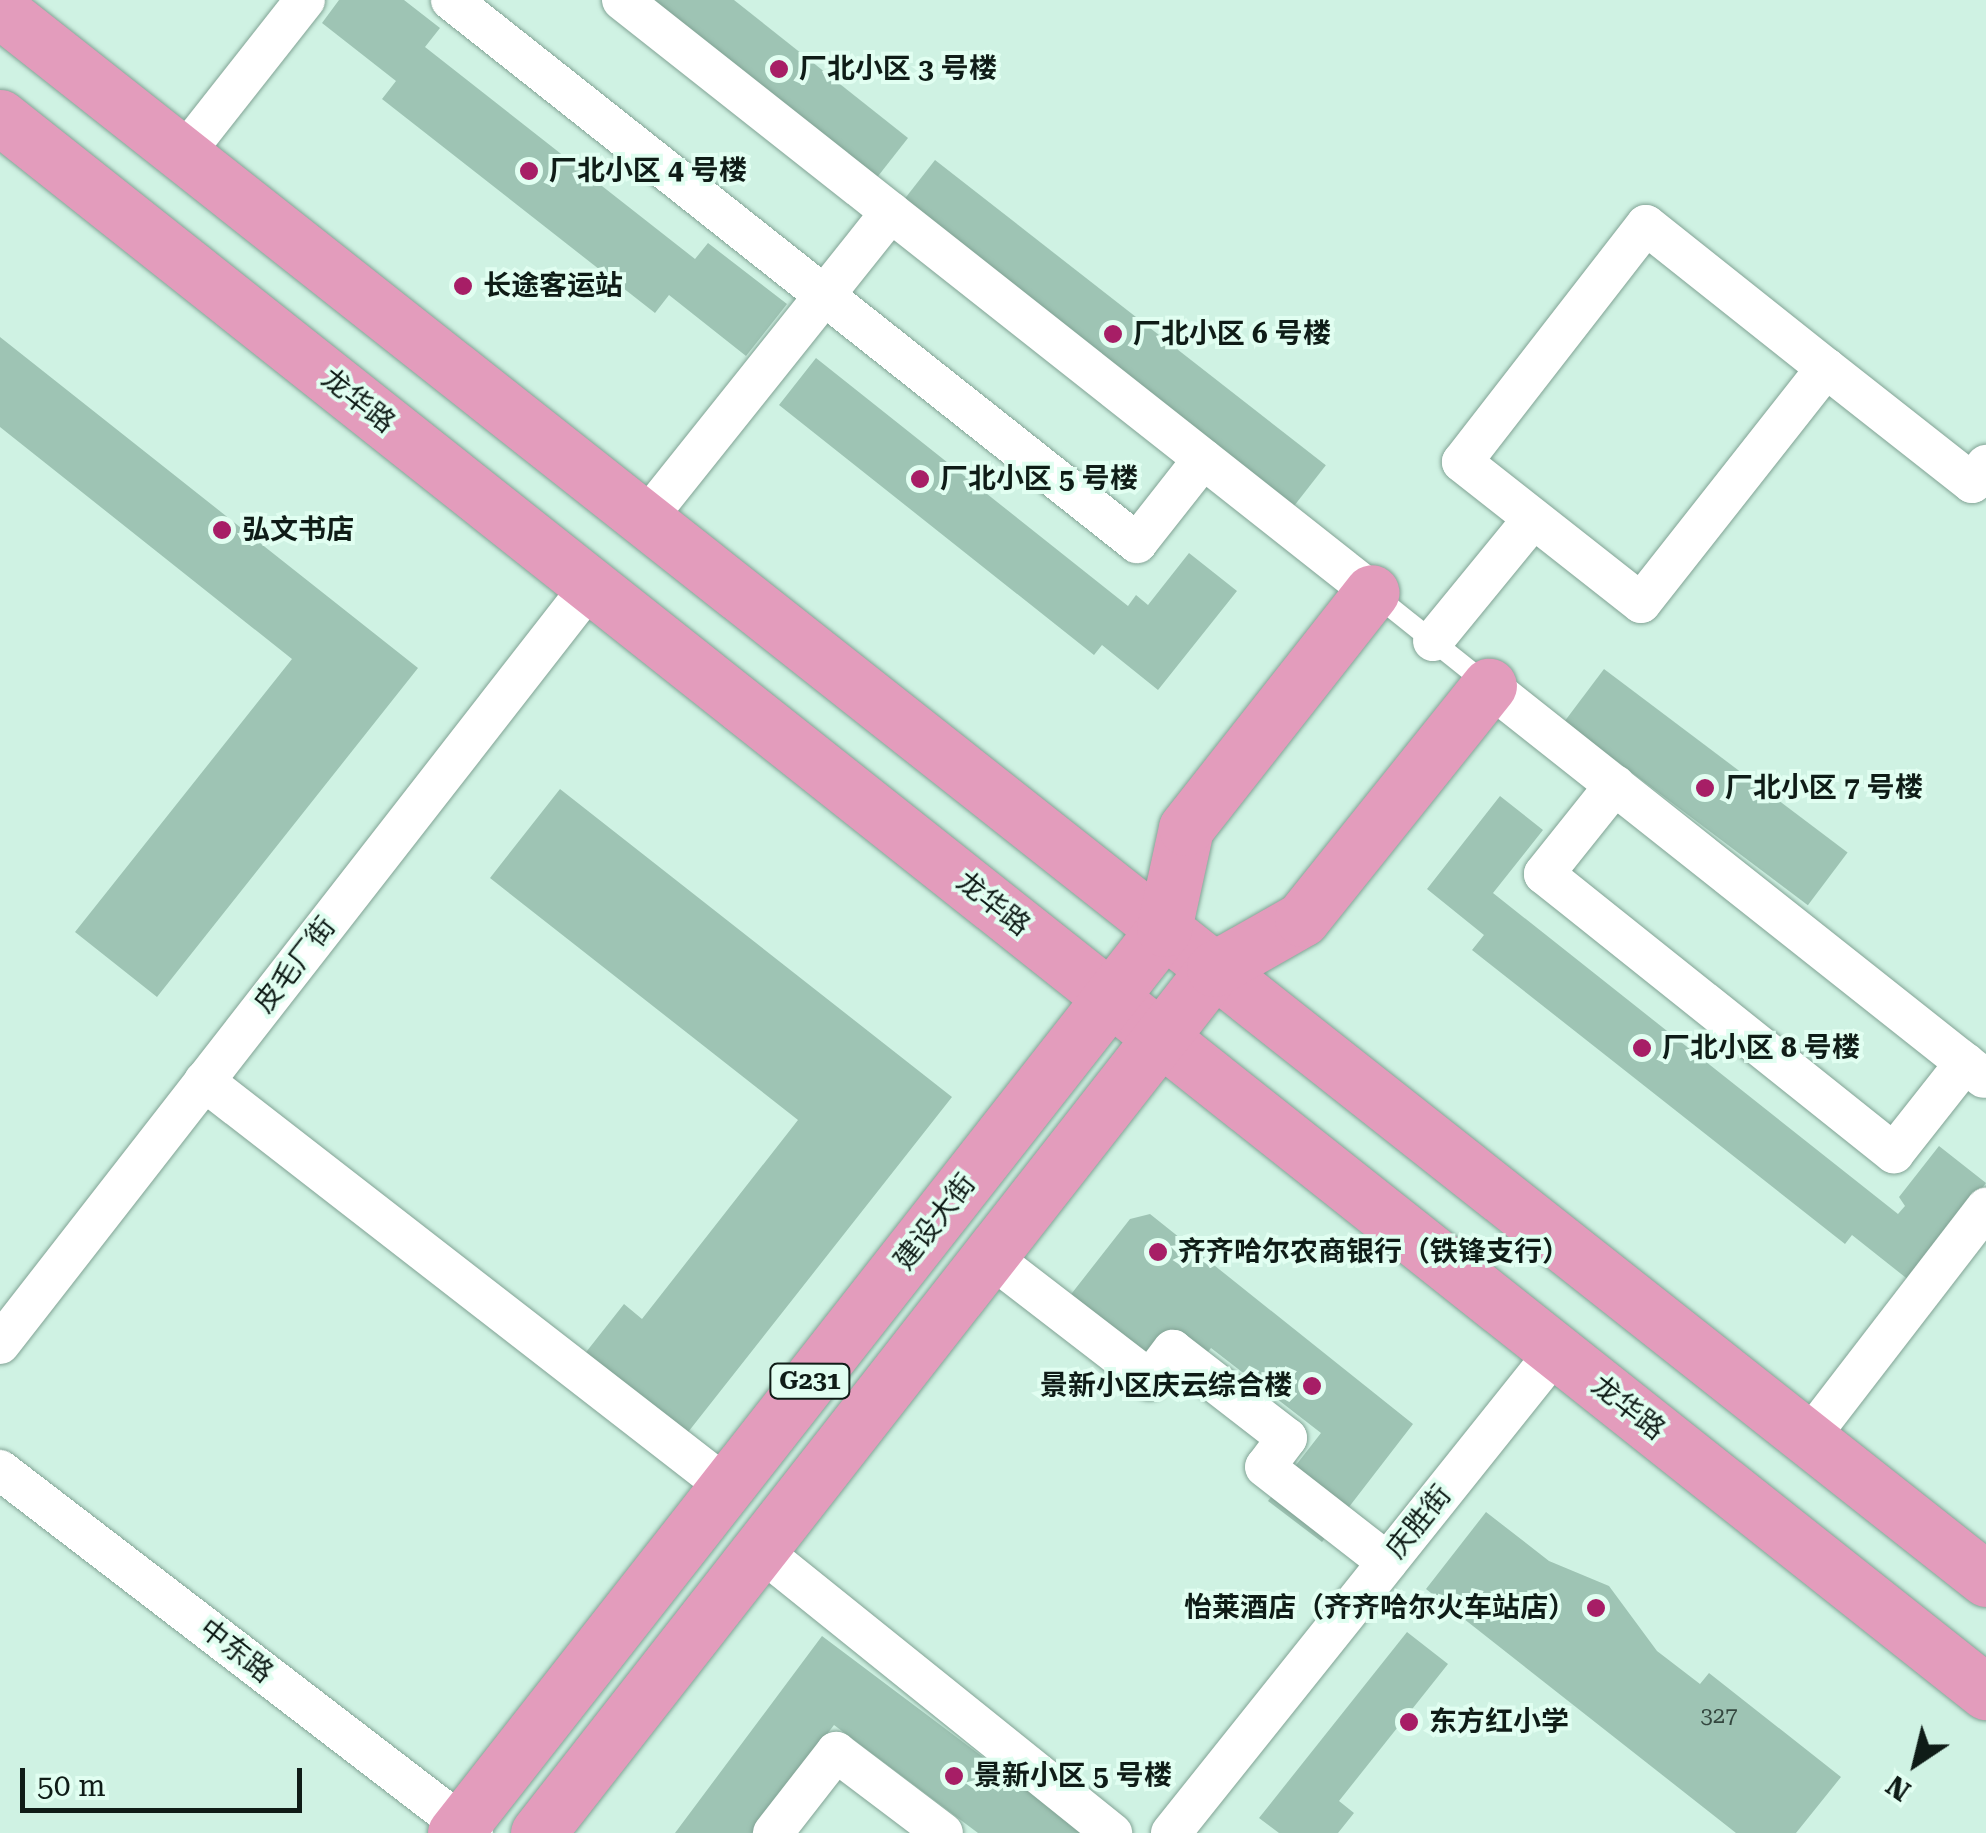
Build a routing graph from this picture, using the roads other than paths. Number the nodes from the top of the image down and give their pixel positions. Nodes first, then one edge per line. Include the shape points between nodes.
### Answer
1 (304, 0) edge
2 (451, 0) edge
3 (622, 0) edge
4 (0, 10) edge
5 (0, 118) edge
6 (183, 155) junction
7 (891, 212) junction
8 (824, 296) junction
9 (1826, 368) junction
10 (1203, 459) junction
11 (1986, 465) edge
12 (1533, 519) junction
13 (646, 520) junction
14 (591, 585) junction
15 (1372, 592) junction
16 (1434, 641) junction
17 (1490, 686) junction
18 (1615, 785) junction
19 (1164, 929) junction
20 (1214, 969) junction
21 (1111, 998) junction
22 (1160, 1037) junction
23 (1976, 1071) edge
24 (204, 1082) junction
25 (1986, 1208) edge
26 (989, 1256) junction
27 (0, 1344) edge
28 (1556, 1351) junction
29 (1808, 1438) junction
30 (0, 1470) edge
31 (727, 1486) junction
32 (760, 1550) junction
33 (1387, 1562) junction
34 (1986, 1579) edge
35 (1986, 1692) edge
36 (463, 1830) edge
37 (538, 1833) edge
38 (773, 1833) edge
39 (942, 1833) edge
40 (1112, 1833) edge
41 (1171, 1833) edge

1 - 6 street
2 - 8 street
3 - 7 street
4 - 6 main road
5 - 14 main road, 龙华路
6 - 13 main road
7 - 8 street
7 - 10 street
8 - 10 street via 1137,543
8 - 13 street
9 - 11 street via 1972,483
9 - 12 street via 1641,604
9 - 12 street via 1646,225 1462,462
10 - 15 street
12 - 16 street
13 - 19 main road
14 - 21 main road, 龙华路
14 - 24 street, 皮毛厂街
15 - 16 lane
15 - 19 main road, 建设大街 via 1186,828
16 - 17 lane
17 - 18 street
17 - 20 main road via 1302,920
18 - 23 street
18 - 23 street via 1544,874 1894,1153
19 - 20 main road
19 - 21 main road, 建设大街 / G231
20 - 22 main road
20 - 29 main road
21 - 22 main road, 龙华路
21 - 31 main road, 建设大街 / G231
22 - 26 main road, G231
22 - 28 main road, 龙华路
24 - 27 street, 皮毛厂街
24 - 31 street
25 - 29 street
26 - 32 main road, G231
26 - 33 street via 1150,1380 1173,1350 1287,1438 1264,1467
28 - 33 street, 庆胜街
28 - 35 main road, 龙华路
29 - 34 main road
30 - 36 street, 中东路
31 - 36 main road, 建设大街 / G231
32 - 37 main road, G231
32 - 40 street
33 - 41 street, 庆胜街
38 - 39 street via 836,1752

